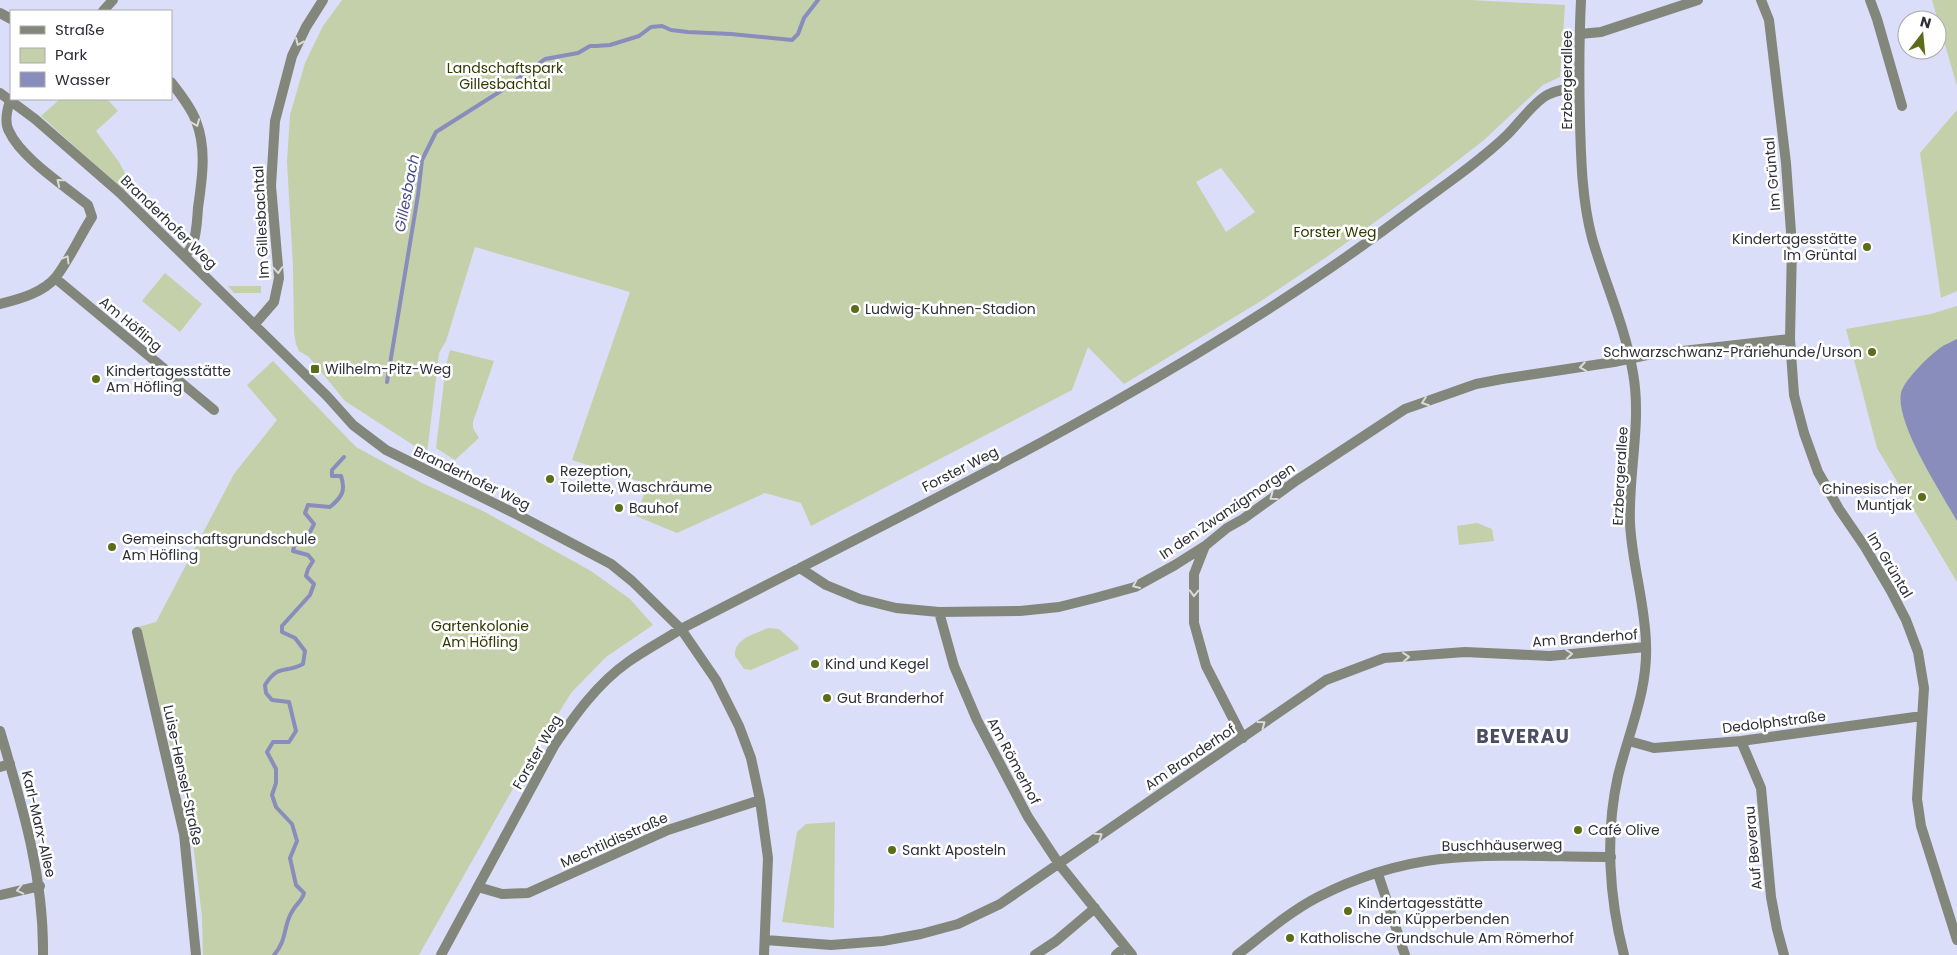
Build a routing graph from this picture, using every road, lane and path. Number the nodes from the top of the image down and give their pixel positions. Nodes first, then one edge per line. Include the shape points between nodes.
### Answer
1 (323, 0) edge
2 (1581, 0) edge
3 (1698, 0) edge
4 (1761, 0) edge
5 (1870, 0) edge
6 (1580, 34) junction
7 (172, 83) edge
8 (1580, 87) junction
9 (0, 93) edge
10 (10, 100) junction
11 (1902, 106) dead end
12 (185, 256) junction
13 (55, 278) junction
14 (0, 304) edge
15 (254, 325) junction
16 (1790, 339) junction
17 (1630, 358) junction
18 (214, 410) dead end
19 (1205, 546) junction
20 (800, 568) junction
21 (939, 612) junction
22 (681, 629) junction
23 (137, 632) dead end
24 (1646, 647) junction
25 (1922, 716) junction
26 (0, 731) edge
27 (1243, 738) junction
28 (1629, 741) junction
29 (1741, 742) junction
30 (5, 765) edge
31 (760, 800) junction
32 (1611, 857) junction
33 (1059, 864) junction
34 (1378, 874) junction
35 (40, 886) junction
36 (478, 887) junction
37 (0, 895) edge
38 (1095, 908) junction
39 (766, 940) junction
40 (1957, 940) edge
41 (1129, 951) edge
42 (43, 955) edge
43 (196, 955) edge
44 (442, 955) edge
45 (764, 955) edge
46 (1035, 955) edge
47 (1116, 955) edge
48 (1238, 955) edge
49 (1405, 955) edge
50 (1624, 955) edge
51 (1784, 955) edge

1 -> 15 street, Im Gillesbachtal via 292,56 276,113 270,186 279,278 274,302
2 - 6 street, Erzbergerallee
3 - 6 street via 1601,32
4 - 16 street, Im Grüntal via 1769,20 1786,163 1792,246
5 - 11 street
6 - 8 street, Erzbergerallee
7 -> 12 street via 196,119 203,152 196,232 193,245
8 - 17 street, Erzbergerallee via 1585,202 1592,236
8 - 20 street, Forster Weg via 1544,97 1506,136 1408,212 1292,294 1208,348 1041,443
9 - 10 street, Branderhofer Weg
10 - 12 street, Branderhofer Weg via 120,193
13 -> 10 street via 92,217 88,205 28,157 8,130 6,115
12 - 15 street, Branderhofer Weg
13 - 14 street via 23,298
13 - 18 street, Am Höfling
15 - 22 street, Branderhofer Weg via 369,439 611,564 632,580
16 - 17 street, In den Zwanzigmorgen
16 - 25 street, Im Grüntal via 1794,395 1804,433 1818,472 1906,620 1918,652 1924,688
17 -> 19 street, In den Zwanzigmorgen via 1476,384 1405,409
17 - 24 street, Erzbergerallee via 1637,418 1630,530 1643,606
19 -> 21 street, In den Zwanzigmorgen via 1135,587 1059,607
19 -> 27 street via 1194,574 1194,623 1206,666
20 - 21 street, In den Zwanzigmorgen via 826,585 860,599 896,608
20 - 22 street, Forster Weg
21 - 33 street, Am Römerhof via 954,666 977,720 1028,817
22 - 31 street, Branderhofer Weg via 716,680 739,726 751,758
22 - 36 street, Forster Weg via 627,662 576,714 554,746
23 - 43 street, Luise-Hensel-Straße via 184,834
27 -> 24 street, Am Branderhof via 1326,680 1384,658 1465,652 1550,656
24 - 28 street, Erzbergerallee via 1645,679
25 - 29 street, Dedolphstraße
25 - 40 street, Im Grüntal via 1917,799 1921,826
26 - 30 street, Karl-Marx-Allee
33 -> 27 street, Am Branderhof
28 - 29 street, Dedolphstraße via 1654,748
28 - 32 street, Erzbergerallee via 1617,781
29 - 51 street, Auf Beverau via 1761,788 1771,897
30 - 35 street, Karl-Marx-Allee via 29,831
31 - 36 street, Mechtildisstraße via 668,830 528,893 502,894
31 - 39 street, Branderhofer Weg via 768,858
32 - 34 street, Buschhäuserweg via 1463,857 1413,864
32 - 50 street, Erzbergerallee via 1614,910
33 - 38 street, Am Römerhof
33 - 39 street, Am Branderhof via 1000,904 958,924 921,934 832,945
34 - 48 street, Buschhäuserweg via 1316,898
34 - 49 street
35 -> 37 street
35 - 42 street, Karl-Marx-Allee
36 - 44 street, Forster Weg
38 - 41 street, Am Römerhof
38 - 46 street
39 - 45 street, Branderhofer Weg
41 - 47 street, Am Römerhof

